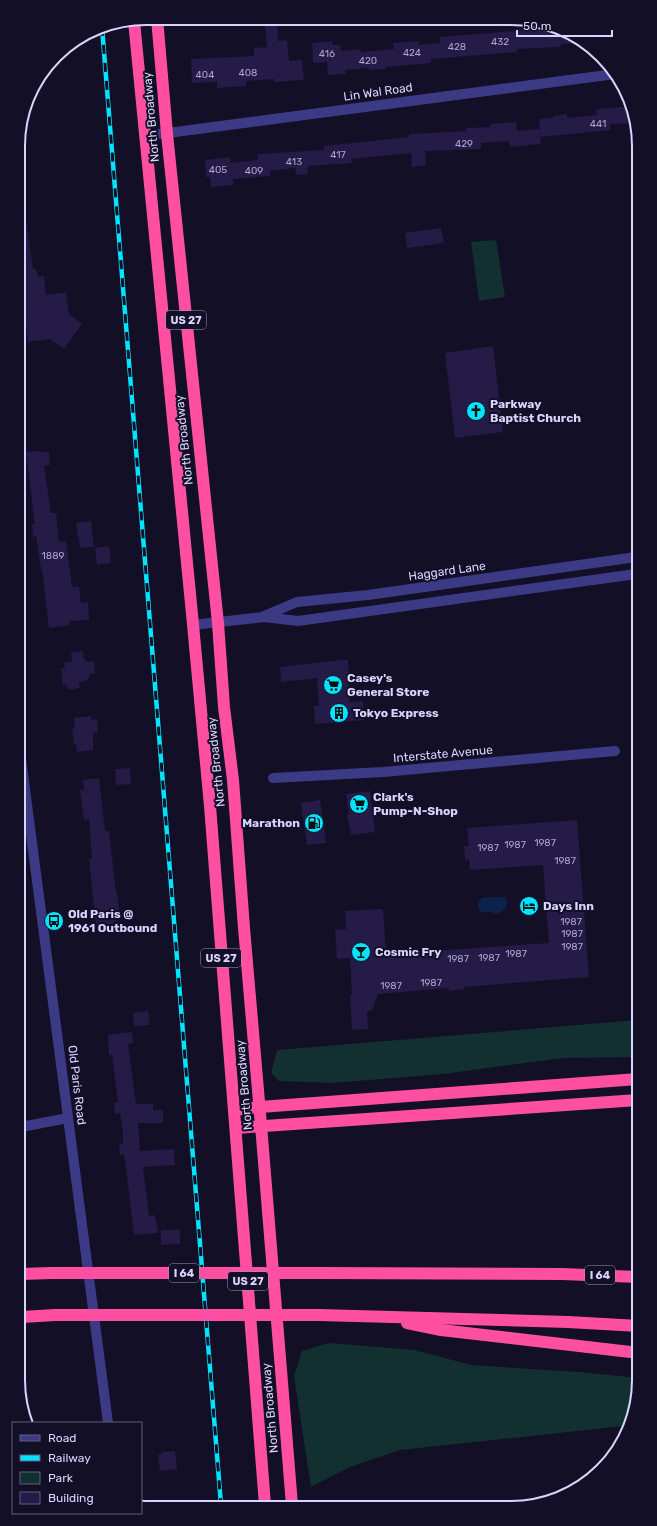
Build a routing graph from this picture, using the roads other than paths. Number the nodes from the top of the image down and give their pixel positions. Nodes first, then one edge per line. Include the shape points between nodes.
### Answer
1 (158, 25) edge
2 (134, 26) edge
3 (609, 75) edge
4 (166, 134) junction
5 (144, 136) junction
6 (632, 558) edge
7 (632, 575) edge
8 (264, 616) junction
9 (218, 622) junction
10 (193, 624) junction
11 (615, 751) dead end
12 (273, 778) dead end
13 (25, 789) edge
14 (632, 1079) edge
15 (632, 1100) edge
16 (260, 1107) junction
17 (234, 1110) junction
18 (68, 1118) junction
19 (261, 1125) junction
20 (25, 1126) edge
21 (236, 1128) junction
22 (25, 1274) edge
23 (632, 1277) edge
24 (368, 1316) junction
25 (25, 1317) edge
26 (632, 1326) edge
27 (632, 1352) edge
28 (108, 1422) edge
29 (265, 1501) edge
30 (292, 1501) edge

1 - 4 highway, North Broadway / US 27
2 - 5 highway, North Broadway / US 27
3 - 4 street, Lin Wal Road
4 - 5 street, Lin Wal Road
4 - 9 highway, North Broadway / US 27
5 - 10 highway, North Broadway / US 27
6 - 8 street, Haggard Lane via 368,595 297,602
7 - 8 street, Haggard Lane via 298,621
8 - 9 street, Haggard Lane
9 - 10 street, Haggard Lane
9 - 16 highway, North Broadway / US 27
10 - 17 highway, North Broadway / US 27
11 - 12 street, Interstate Avenue via 384,772
13 - 18 street, Old Paris Road
14 - 16 highway
15 - 19 highway
16 - 17 highway
16 - 19 highway, North Broadway / US 27
17 - 21 highway, North Broadway / US 27
18 - 20 street
18 - 28 street, Old Paris Road
19 - 21 highway
19 - 30 highway, North Broadway / US 27
21 - 29 highway, North Broadway / US 27
22 - 23 highway, I 64, bridge via 562,1274
24 - 25 highway, bridge
24 - 26 highway
24 - 27 highway via 441,1330

